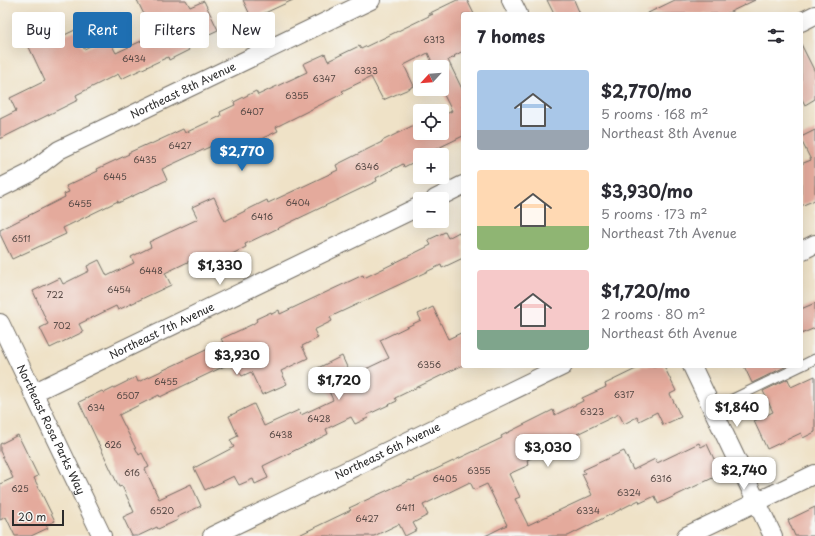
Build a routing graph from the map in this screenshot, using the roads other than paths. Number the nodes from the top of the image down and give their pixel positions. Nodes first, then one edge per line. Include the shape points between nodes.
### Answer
1 (371, 0) edge
2 (511, 0) edge
3 (517, 12) edge
4 (815, 15) edge
5 (803, 21) edge
6 (461, 186) edge
7 (0, 188) edge
8 (449, 192) edge
9 (413, 209) edge
10 (815, 244) edge
11 (803, 250) edge
12 (0, 323) edge
13 (815, 359) edge
14 (803, 365) edge
15 (559, 368) edge
16 (693, 368) edge
17 (797, 368) edge
18 (33, 393) junction
19 (712, 409) junction
20 (815, 474) edge
21 (756, 502) junction
22 (215, 535) edge
23 (102, 536) edge
24 (686, 536) edge
25 (773, 536) edge

1 - 7 street, Northeast 8th Avenue via 59,150 28,174
2 - 3 street
4 - 5 street
6 - 8 street
9 - 18 street, Northeast 7th Avenue
10 - 11 street
12 - 18 street, Northeast Rosa Parks Way
13 - 14 lane
15 - 22 street, Northeast 6th Avenue
16 - 19 street
17 - 19 lane
18 - 23 street, Northeast Rosa Parks Way
19 - 21 street
20 - 21 street
21 - 24 street
21 - 25 street

